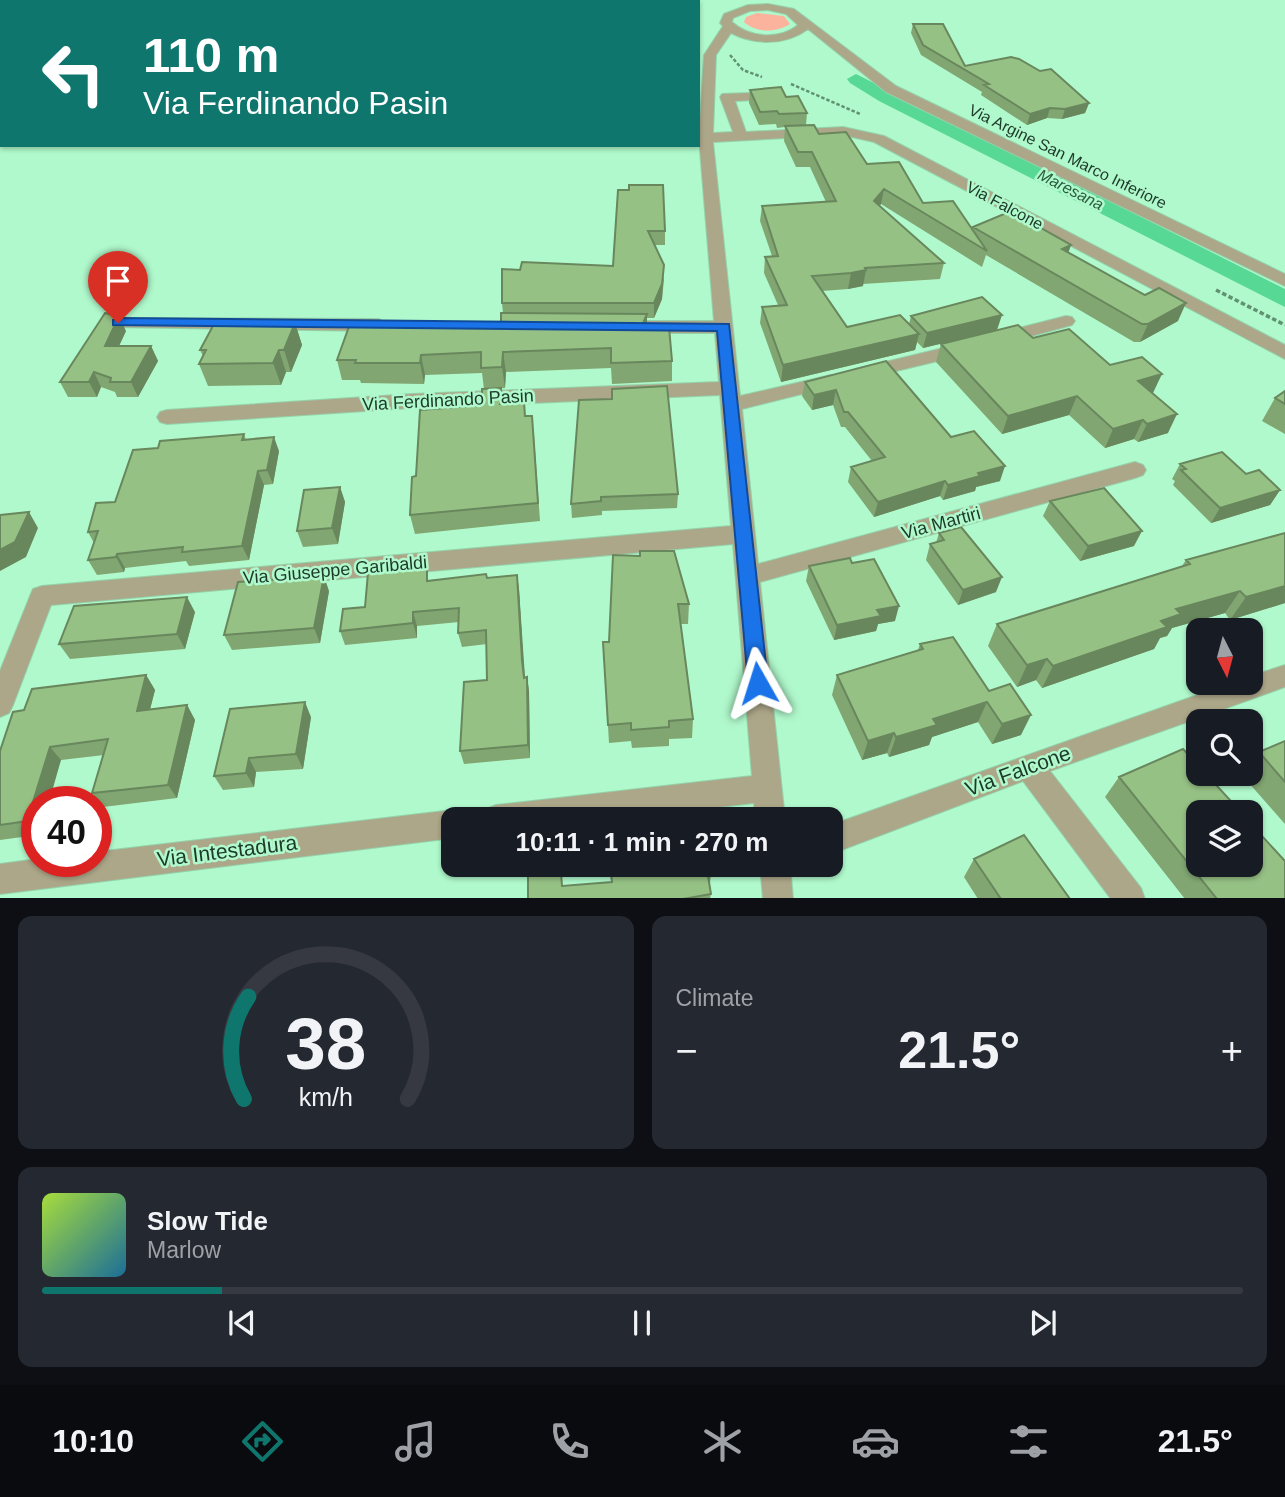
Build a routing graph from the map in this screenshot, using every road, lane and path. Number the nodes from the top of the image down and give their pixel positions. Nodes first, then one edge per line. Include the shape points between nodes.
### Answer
1 (753, 0) edge
2 (782, 0) edge
3 (740, 10) junction
4 (794, 13) junction
5 (805, 21) junction
6 (729, 26) junction
7 (764, 37) junction
8 (778, 37) junction
9 (842, 53) junction
10 (717, 57) edge
11 (775, 94) edge
12 (741, 136) junction
13 (706, 138) junction
14 (1285, 281) edge
15 (1066, 321) dead end
16 (118, 323) edge
17 (396, 325) edge
18 (604, 327) edge
19 (724, 327) junction
20 (1285, 352) edge
21 (730, 397) junction
22 (167, 417) dead end
23 (1135, 470) dead end
24 (744, 534) junction
25 (747, 576) junction
26 (1285, 676) edge
27 (0, 705) edge
28 (1028, 766) junction
29 (767, 788) junction
30 (601, 807) edge
31 (769, 807) edge
32 (441, 825) edge
33 (843, 835) edge
34 (776, 877) edge
35 (0, 879) edge
36 (778, 898) edge
37 (1130, 898) edge

1 - 3 street
2 - 4 street
3 - 4 street, Via Argine San Marco Inferiore via 768,7
3 - 6 street via 727,18
4 - 5 street, Via Argine San Marco Inferiore
5 - 8 street via 799,32
5 - 9 street, Via Argine San Marco Inferiore
6 - 7 street, Via Argine San Marco Inferiore
6 - 10 street via 710,55
7 - 8 street, Via Argine San Marco Inferiore
7 - 10 street
8 - 9 street, Via Argine San Marco Inferiore
9 - 14 street, Via Argine San Marco Inferiore via 891,89
10 - 13 street
11 - 12 street via 727,97
12 - 13 street, Via Falcone
12 - 20 street, Via Falcone via 843,131 879,139
13 - 19 street
15 - 21 street
16 - 17 street
18 - 19 street
19 - 21 street
21 - 22 street, Via Ferdinando Pasin via 412,401
21 - 24 street
23 - 25 street, Via Martiri
24 - 25 street
24 - 27 street, Via Giuseppe Garibaldi via 42,596
25 - 29 street
26 - 28 street, Via Falcone
28 - 33 street, Via Falcone
28 - 37 street
29 - 30 street
29 - 31 street
32 - 35 street, Via Intestadura
34 - 36 street

